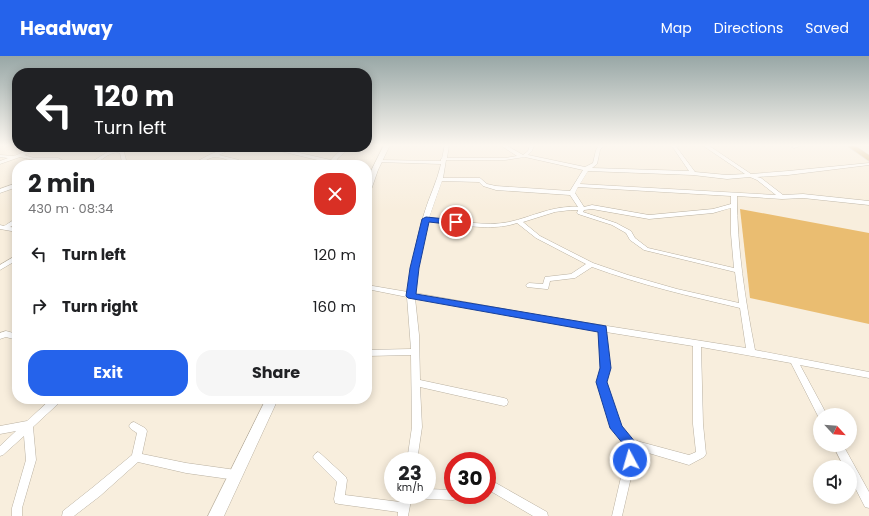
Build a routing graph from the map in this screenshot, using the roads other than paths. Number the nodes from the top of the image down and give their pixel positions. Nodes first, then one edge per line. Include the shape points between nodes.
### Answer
1 (376, 166) edge
2 (442, 166) edge
3 (574, 166) edge
4 (591, 166) edge
5 (689, 166) edge
6 (736, 166) edge
7 (847, 166) edge
8 (586, 169) junction
9 (693, 173) junction
10 (749, 175) junction
11 (372, 176) edge
12 (440, 179) junction
13 (576, 185) junction
14 (12, 187) edge
15 (0, 191) edge
16 (572, 193) junction
17 (734, 194) junction
18 (782, 197) junction
19 (869, 203) edge
20 (734, 205) junction
21 (582, 209) junction
22 (426, 219) junction
23 (518, 221) junction
24 (12, 222) edge
25 (3, 227) edge
26 (12, 260) edge
27 (591, 264) junction
28 (0, 268) edge
29 (738, 271) junction
30 (529, 285) dead end
31 (372, 288) edge
32 (411, 296) junction
33 (743, 306) junction
34 (602, 329) junction
35 (12, 335) edge
36 (0, 336) edge
37 (696, 344) junction
38 (415, 352) junction
39 (751, 352) junction
40 (372, 353) edge
41 (794, 361) junction
42 (869, 375) edge
43 (416, 383) junction
44 (504, 402) dead end
45 (51, 404) edge
46 (270, 404) edge
47 (818, 408) edge
48 (28, 425) junction
49 (134, 426) dead end
50 (0, 430) edge
51 (630, 443) junction
52 (0, 452) edge
53 (414, 452) edge
54 (842, 452) edge
55 (136, 457) junction
56 (318, 457) dead end
57 (236, 475) junction
58 (496, 487) edge
59 (869, 503) edge
60 (404, 512) edge
61 (67, 515) dead end
62 (17, 516) edge
63 (216, 516) edge
64 (543, 516) edge
65 (617, 516) edge

1 - 11 street
2 - 12 street
3 - 8 street
4 - 8 street
5 - 9 street
6 - 10 street
7 - 10 street
8 - 9 street
8 - 13 street
9 - 10 street
10 - 18 street via 759,179
12 - 16 street via 480,180 485,185 496,188
12 - 22 street
13 - 16 street
13 - 17 street
14 - 15 street
16 - 21 street
17 - 18 street
17 - 20 street
18 - 19 street via 803,196
20 - 21 street via 713,211 649,217 603,208
20 - 29 street
21 - 23 street via 554,210
21 - 29 street via 580,213 614,224 629,232 632,239 646,249
22 - 23 street via 486,225
22 - 32 street
23 - 27 street via 538,236
24 - 25 street
26 - 28 street
27 - 30 street via 573,276 547,279 546,287
27 - 33 street via 662,287
29 - 33 street
31 - 32 street
32 - 34 street
32 - 38 street
33 - 39 street
34 - 37 street
34 - 51 street via 605,368 602,382 616,428
35 - 36 street
37 - 39 street
37 - 51 street via 701,454 688,460
38 - 40 street
38 - 43 street
39 - 41 street
41 - 42 street
41 - 47 street
43 - 44 street
43 - 53 street via 418,427
45 - 48 street
46 - 57 street
48 - 50 street
48 - 52 street
48 - 62 street via 31,460
49 - 55 street via 142,431
51 - 65 street via 630,460
54 - 59 street
55 - 57 street
55 - 61 street
56 - 60 street via 342,480 339,499
57 - 63 street
58 - 64 street

